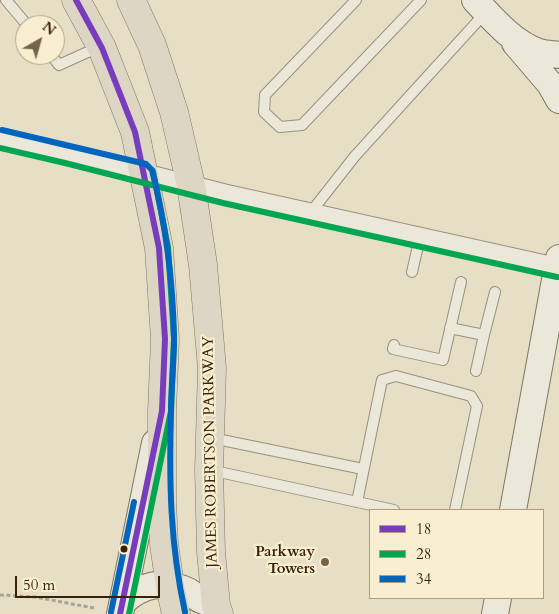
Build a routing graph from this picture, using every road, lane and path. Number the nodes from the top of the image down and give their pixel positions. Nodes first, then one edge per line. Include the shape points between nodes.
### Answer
1 (6, 0) edge
2 (76, 0) edge
3 (131, 0) edge
4 (356, 0) edge
5 (421, 0) edge
6 (487, 12) edge
7 (18, 15) edge
8 (101, 46) junction
9 (559, 55) edge
10 (65, 62) edge
11 (559, 100) edge
12 (0, 139) edge
13 (144, 173) junction
14 (191, 185) junction
15 (311, 212) junction
16 (420, 237) junction
17 (558, 264) edge
18 (412, 272) dead end
19 (462, 282) dead end
20 (495, 292) dead end
21 (450, 328) junction
22 (484, 336) junction
23 (394, 345) dead end
24 (476, 372) dead end
25 (162, 411) junction
26 (211, 438) junction
27 (363, 469) junction
28 (209, 470) junction
29 (357, 502) junction
30 (389, 509) edge
31 (455, 509) edge
32 (514, 509) edge
33 (170, 586) junction
34 (0, 595) edge
35 (498, 599) edge
36 (94, 608) dead end
37 (121, 608) edge
38 (218, 610) edge
39 (176, 614) edge
40 (495, 614) edge

1 - 7 lane
2 - 8 main road
3 - 14 main road, JAMES ROBERTSON PARKWAY via 152,45
4 - 5 lane via 266,95 264,112 280,127 302,125
6 - 9 street via 520,42 539,52
6 - 11 street via 550,84
6 - 15 lane via 355,156
8 - 10 lane
8 - 13 main road via 136,132
12 - 13 street
13 - 14 street
13 - 25 main road via 159,248 165,339
14 - 15 street
14 - 26 main road, JAMES ROBERTSON PARKWAY via 203,265 212,368
15 - 16 street
16 - 17 street
16 - 18 lane
17 - 32 street
19 - 21 lane
20 - 22 lane
21 - 22 lane
21 - 23 lane via 443,360 393,348
22 - 24 lane
25 - 33 main road via 163,518
25 - 37 street
26 - 27 lane
26 - 28 main road, JAMES ROBERTSON PARKWAY
27 - 29 lane
27 - 31 lane via 382,380 396,376 471,396 478,406
28 - 29 lane
28 - 38 main road, JAMES ROBERTSON PARKWAY via 211,552
29 - 30 lane
33 - 37 street via 143,587 132,594
33 - 38 street via 188,591
33 - 39 main road
34 - 36 path via 35,597
35 - 40 street

